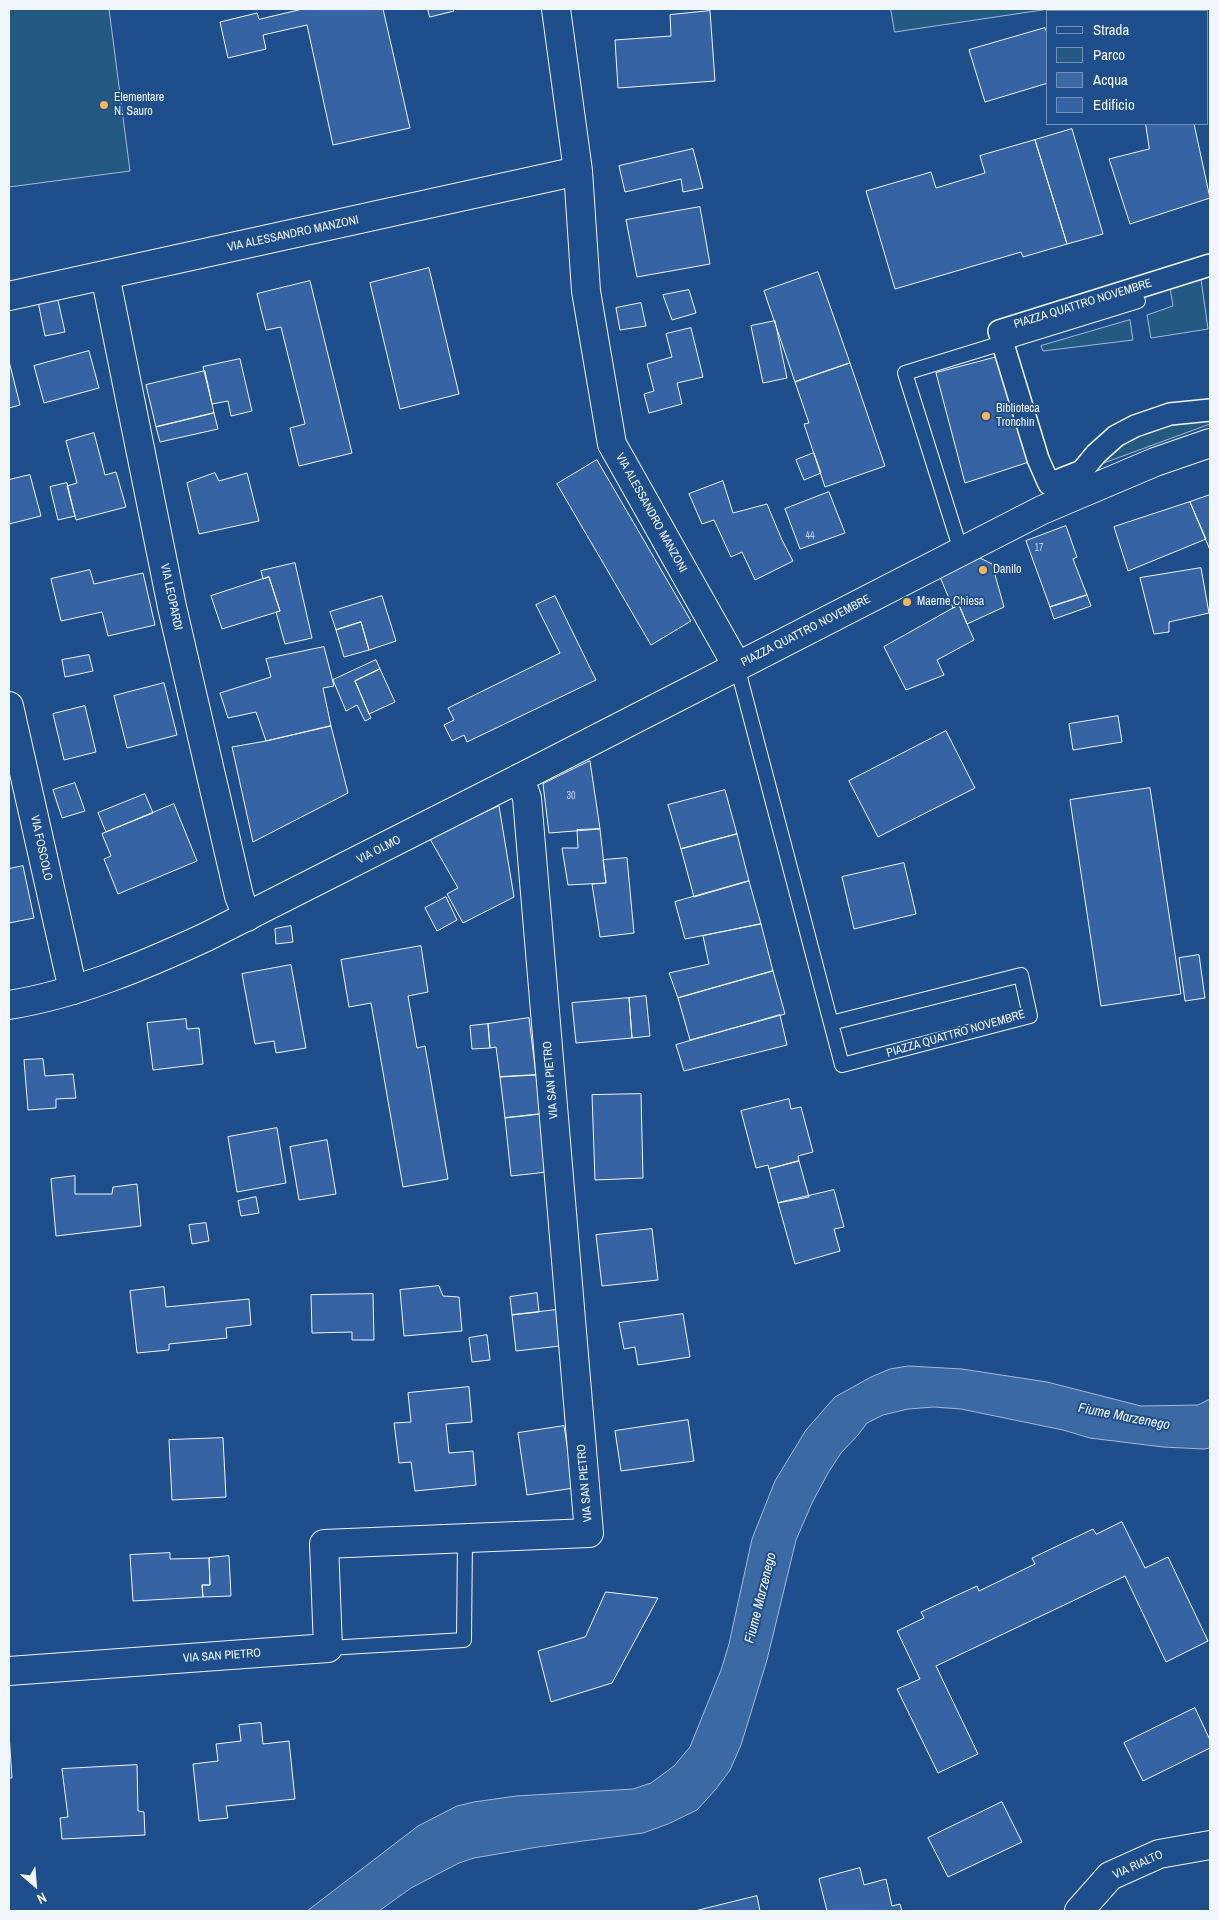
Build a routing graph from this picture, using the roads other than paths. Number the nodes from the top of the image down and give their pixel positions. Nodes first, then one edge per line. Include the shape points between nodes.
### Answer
1 (556, 9) edge
2 (578, 171) junction
3 (1210, 265) edge
4 (105, 275) junction
5 (9, 296) edge
6 (1138, 301) dead end
7 (1210, 410) edge
8 (1210, 443) edge
9 (961, 551) junction
10 (737, 666) junction
11 (9, 706) edge
12 (520, 778) junction
13 (247, 917) junction
14 (74, 990) junction
15 (9, 1006) edge
16 (831, 1023) junction
17 (465, 1538) junction
18 (328, 1648) junction
19 (9, 1671) edge
20 (1210, 1845) edge
21 (1079, 1911) edge

1 - 2 street, VIA ALESSANDRO MANZONI
2 - 4 street, VIA ALESSANDRO MANZONI
2 - 10 street, VIA ALESSANDRO MANZONI via 586,291 612,444
3 - 7 street, PIAZZA QUATTRO NOVEMBRE via 999,331 1038,459 1049,484 1082,471 1116,436 1135,426 1170,414
4 - 5 street, VIA ALESSANDRO MANZONI
4 - 13 street, VIA LEOPARDI via 172,607 239,896
6 - 9 lane via 905,373
8 - 9 street, PIAZZA QUATTRO NOVEMBRE via 1155,462 1042,510
9 - 10 street, PIAZZA QUATTRO NOVEMBRE
10 - 12 street, VIA OLMO
10 - 16 lane, PIAZZA QUATTRO NOVEMBRE
11 - 14 street, VIA FOSCOLO
12 - 13 street, VIA OLMO
12 - 17 street, VIA SAN PIETRO via 527,798 589,1533
13 - 14 street, VIA OLMO via 170,954
14 - 15 street, VIA OLMO
16 - 16 lane, PIAZZA QUATTRO NOVEMBRE via 842,1065 1030,1016 1021,975
17 - 18 lane via 464,1640
17 - 18 street, VIA SAN PIETRO via 324,1544
18 - 19 street, VIA SAN PIETRO
20 - 21 street, VIA RIALTO via 1159,1854 1110,1876

